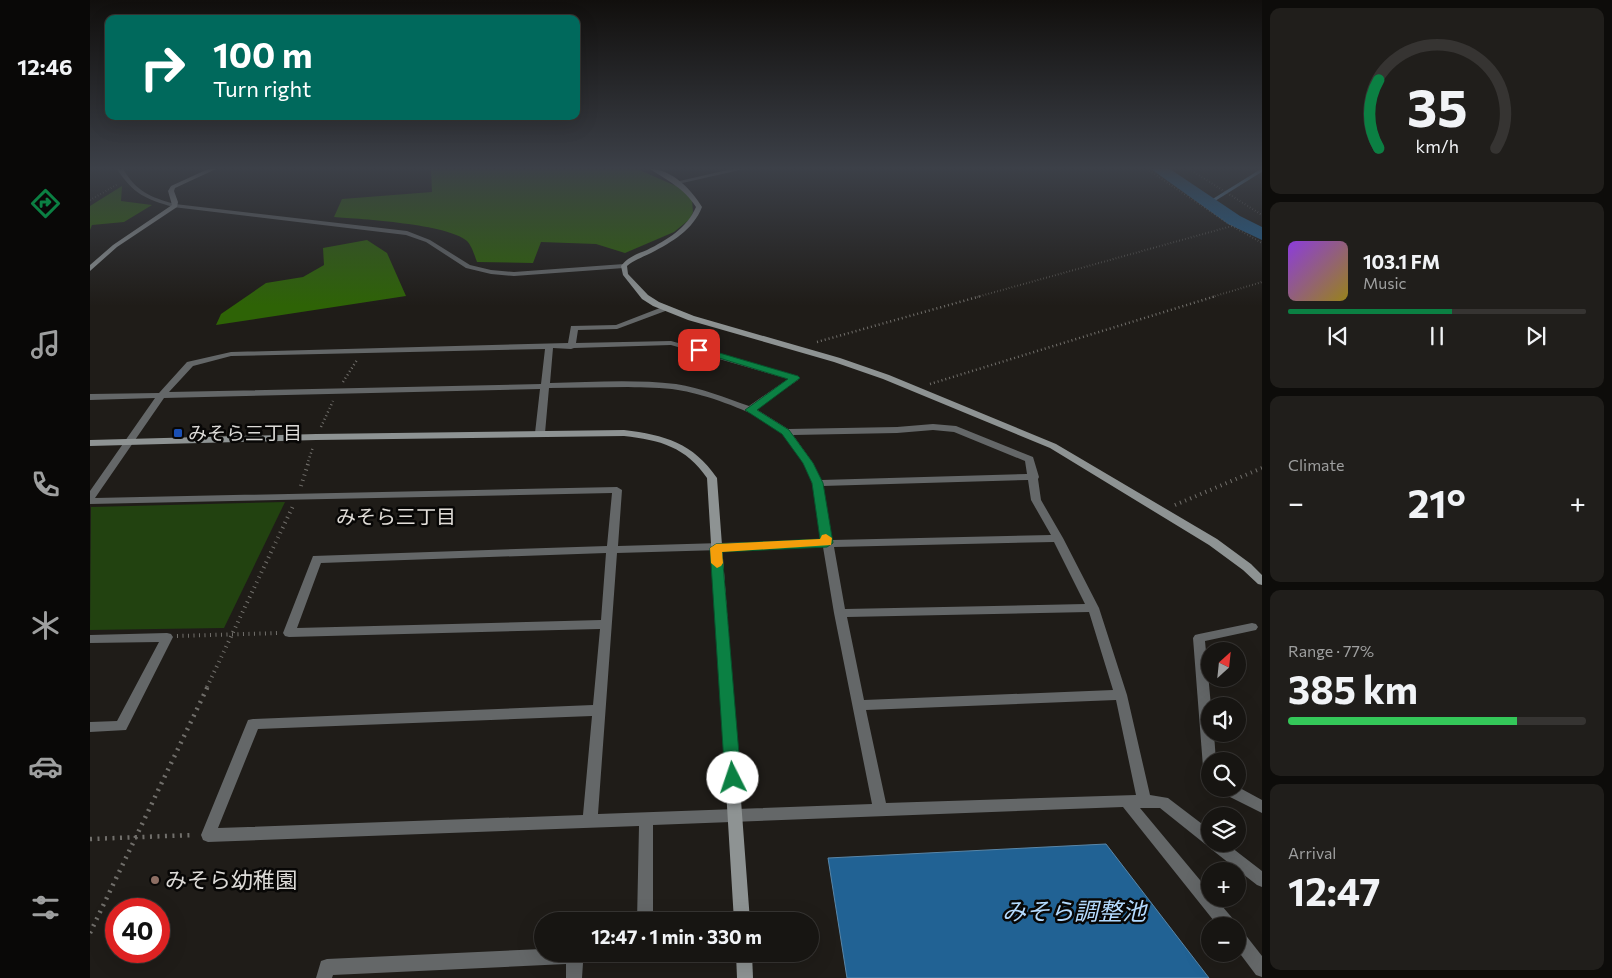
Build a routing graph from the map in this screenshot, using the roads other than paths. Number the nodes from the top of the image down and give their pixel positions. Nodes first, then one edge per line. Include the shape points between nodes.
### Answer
1 (162, 215) edge
2 (249, 215) edge
3 (696, 215) edge
4 (624, 266) junction
5 (90, 269) edge
6 (665, 308) junction
7 (571, 347) junction
8 (549, 348) junction
9 (546, 386) junction
10 (161, 396) junction
11 (90, 397) edge
12 (750, 410) junction
13 (786, 432) junction
14 (540, 433) junction
15 (131, 442) junction
16 (90, 443) edge
17 (1034, 477) junction
18 (817, 483) junction
19 (90, 500) edge
20 (1058, 538) junction
21 (827, 543) junction
22 (716, 548) junction
23 (612, 549) junction
24 (1262, 581) edge
25 (1093, 608) junction
26 (840, 613) junction
27 (607, 624) junction
28 (1252, 627) dead end
29 (90, 639) edge
30 (1120, 695) junction
31 (860, 705) junction
32 (600, 710) junction
33 (90, 727) edge
34 (1209, 752) edge
35 (1243, 797) edge
36 (1126, 801) junction
37 (1144, 802) junction
38 (1262, 807) edge
39 (880, 809) junction
40 (736, 816) junction
41 (646, 819) junction
42 (590, 821) junction
43 (1201, 832) edge
44 (1226, 852) edge
45 (1262, 880) edge
46 (645, 912) edge
47 (741, 912) edge
48 (1221, 917) edge
49 (1246, 949) edge
50 (534, 957) edge
51 (575, 962) edge
52 (744, 962) edge
53 (1262, 969) edge
54 (324, 978) edge
55 (574, 978) edge
56 (745, 978) edge

1 - 5 street via 115,246
2 - 4 street via 407,233 428,241 468,267 497,273
3 - 4 street via 684,229
4 - 6 street via 625,274 645,297
6 - 7 street via 617,327 574,328
6 - 24 street via 797,348 914,389 1053,446 1213,542
7 - 8 street
7 - 12 street via 671,343 795,378
8 - 9 street
8 - 10 street via 231,354 190,364
9 - 10 street
9 - 12 street via 676,386
9 - 14 street
10 - 11 street
10 - 15 street
12 - 13 street
13 - 17 street via 956,429 1030,459
13 - 18 street via 804,456
14 - 15 street
14 - 22 street via 642,435 686,450 703,463 712,478
15 - 16 street
15 - 19 street
17 - 18 street
17 - 20 street via 1036,500
18 - 21 street
19 - 23 street via 617,490
20 - 21 street
20 - 25 street
21 - 22 street
21 - 26 street
22 - 23 street
22 - 40 street
23 - 27 street
23 - 27 street via 317,559 289,633
25 - 26 street
25 - 30 street
26 - 31 street
27 - 32 street
28 - 34 street via 1199,638
29 - 33 street via 167,637 121,726
30 - 31 street
30 - 37 street
31 - 39 street
32 - 42 street
32 - 42 street via 253,724 208,835
35 - 38 street
36 - 37 street
36 - 39 street
36 - 48 street
37 - 43 street via 1163,802
39 - 40 street
40 - 41 street
40 - 47 street
41 - 42 street
41 - 46 street
44 - 45 street
49 - 53 street
50 - 54 street via 327,967
51 - 55 street
52 - 56 street

